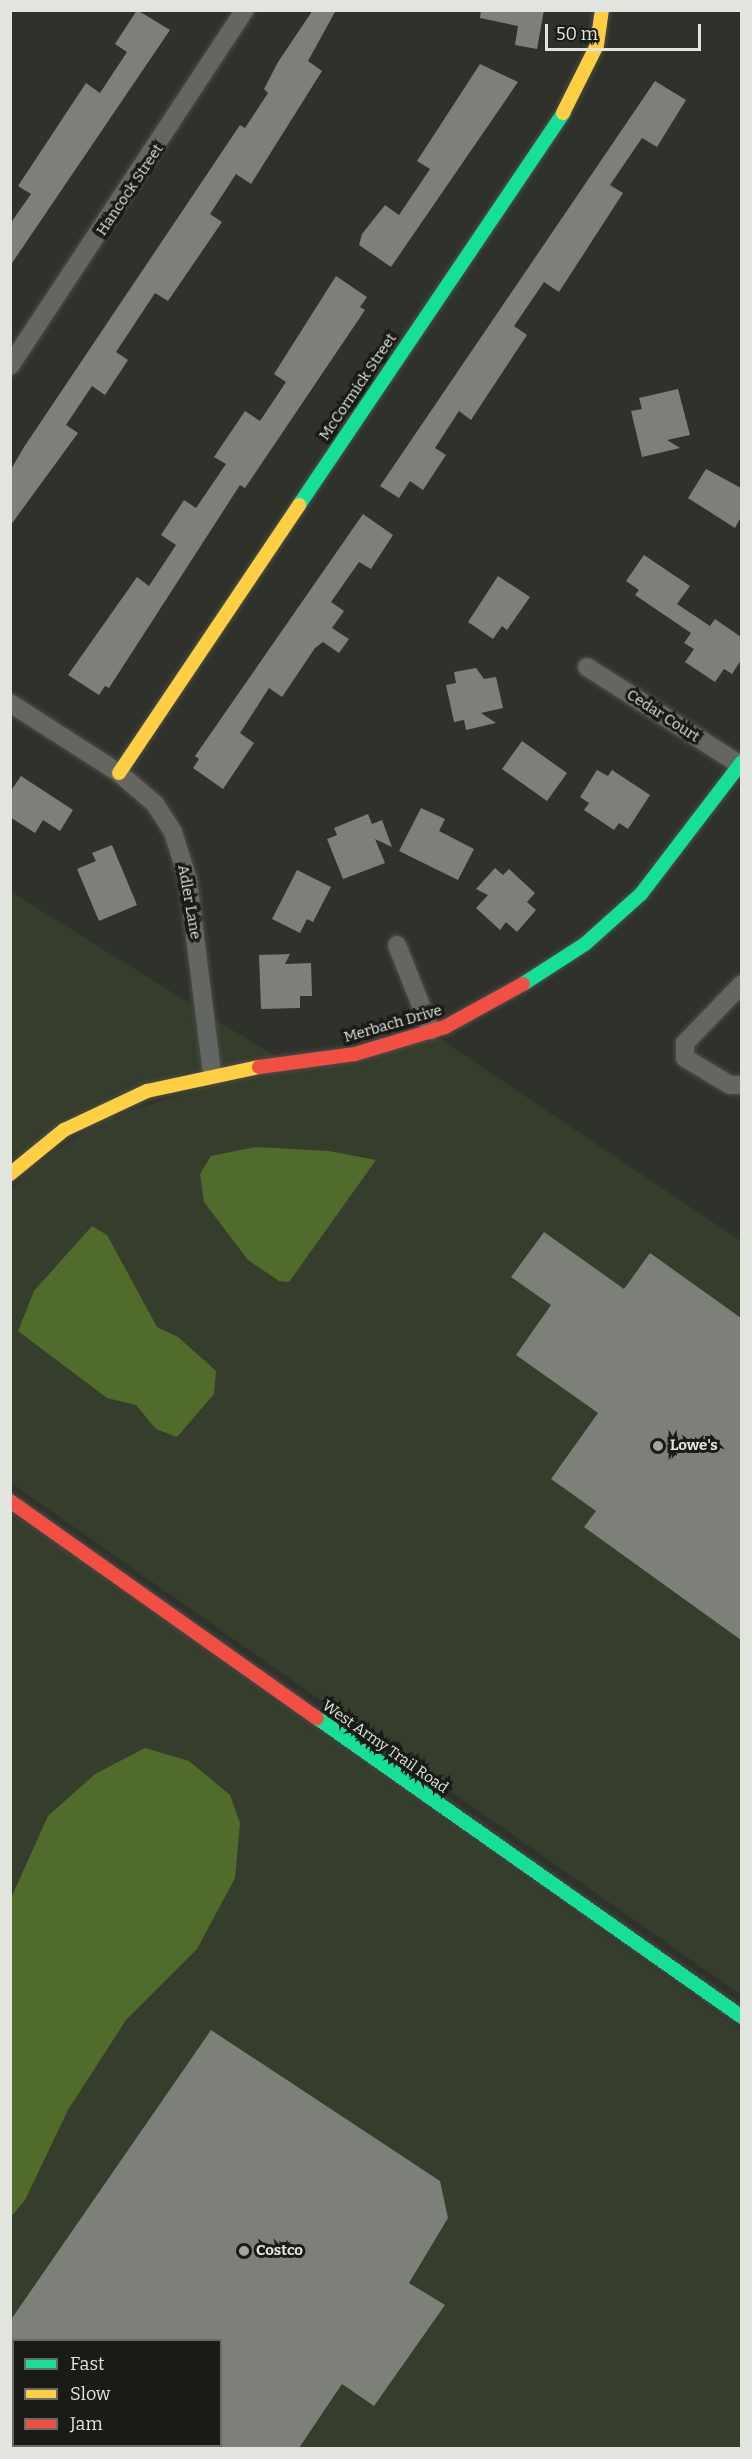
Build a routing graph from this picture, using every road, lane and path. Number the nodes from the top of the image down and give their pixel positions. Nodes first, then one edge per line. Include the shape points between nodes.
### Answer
1 (245, 10) edge
2 (602, 10) edge
3 (10, 366) edge
4 (587, 667) dead end
5 (10, 703) edge
6 (741, 765) edge
7 (119, 773) junction
8 (398, 945) dead end
9 (741, 984) edge
10 (431, 1031) junction
11 (212, 1074) junction
12 (741, 1085) edge
13 (10, 1174) edge
14 (10, 1501) edge
15 (741, 2017) edge

1 - 3 street, Hancock Street
2 - 7 street, McCormick Street via 597,45 574,97
4 - 6 street, Cedar Court
5 - 7 street, Adler Lane
6 - 10 street, Merbach Drive via 671,861 611,922 535,980
7 - 11 street, Adler Lane via 167,823 188,880
8 - 10 street
9 - 12 street via 685,1043 685,1058 730,1085
10 - 11 street, Merbach Drive via 354,1054
11 - 13 street, Merbach Drive via 105,1108 64,1130
14 - 15 street, West Army Trail Road

